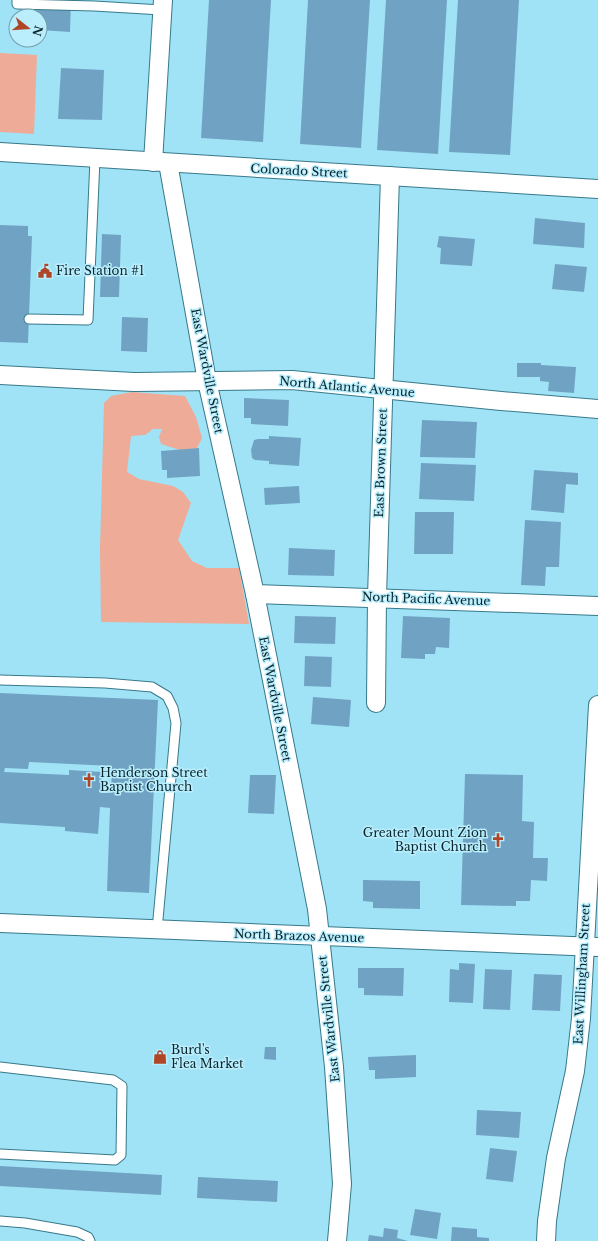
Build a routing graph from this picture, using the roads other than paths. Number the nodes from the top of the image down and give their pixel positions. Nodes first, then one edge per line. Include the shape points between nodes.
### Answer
1 (18, 0) edge
2 (162, 5) edge
3 (0, 152) edge
4 (95, 159) junction
5 (160, 163) junction
6 (390, 176) junction
7 (598, 189) edge
8 (29, 318) dead end
9 (0, 375) edge
10 (207, 381) junction
11 (384, 390) junction
12 (598, 409) edge
13 (255, 594) junction
14 (377, 597) junction
15 (598, 606) edge
16 (0, 680) edge
17 (376, 703) dead end
18 (598, 705) edge
19 (0, 923) edge
20 (157, 930) junction
21 (320, 937) junction
22 (591, 947) edge
23 (0, 1067) edge
24 (0, 1154) edge
25 (0, 1221) edge
26 (90, 1241) edge
27 (337, 1241) edge
28 (546, 1241) edge

1 - 2 lane via 17,4
2 - 5 street, East Wardville Street
3 - 4 street, Colorado Street
4 - 5 street, Colorado Street
4 - 8 lane via 88,320
5 - 6 street, Colorado Street
5 - 10 street, East Wardville Street
6 - 7 street, Colorado Street
6 - 11 street, East Brown Street
9 - 10 street, North Atlantic Avenue via 134,382
10 - 11 street, North Atlantic Avenue via 292,380
10 - 13 street, East Wardville Street
11 - 12 street, North Atlantic Avenue
11 - 14 street, East Brown Street
13 - 14 street, North Pacific Avenue
13 - 21 street, East Wardville Street
14 - 15 street, North Pacific Avenue
14 - 17 street, East Brown Street
16 - 20 lane via 152,687 167,696 176,723
18 - 22 street, East Willingham Street
19 - 20 street, North Brazos Avenue
20 - 21 street, North Brazos Avenue
21 - 22 street, North Brazos Avenue
21 - 27 street, East Wardville Street via 334,1067 342,1184
22 - 28 street, East Willingham Street via 575,1071 556,1158
23 - 24 lane via 113,1080 122,1086 121,1155 115,1160
25 - 26 lane via 77,1232 88,1237

